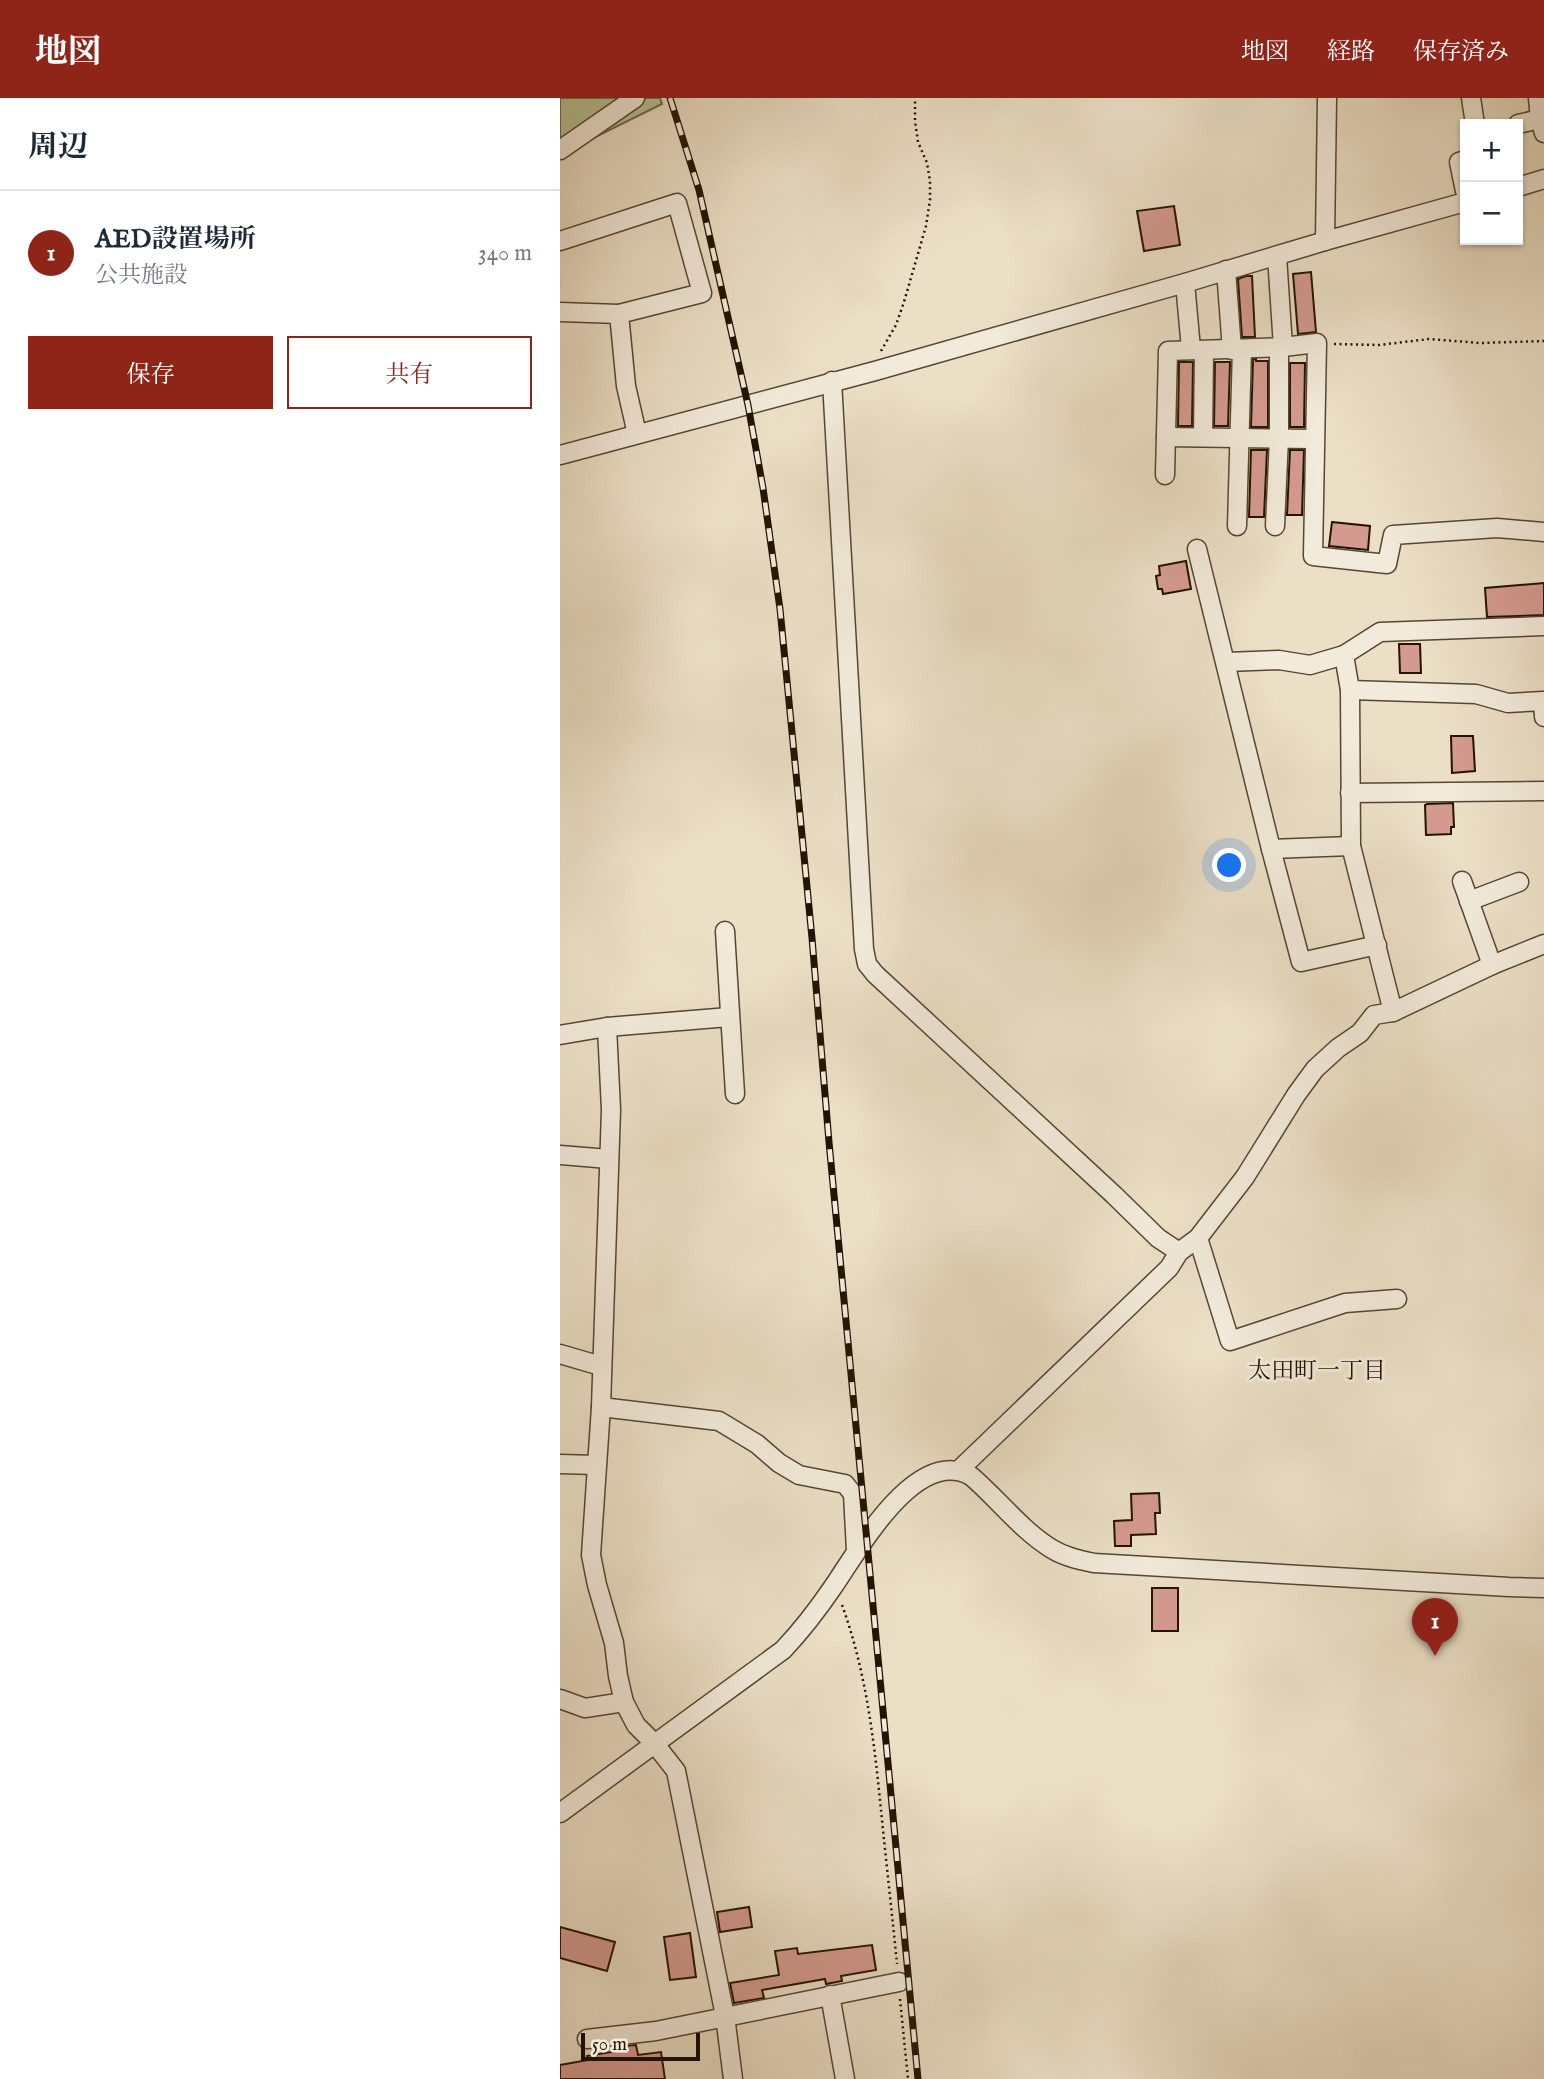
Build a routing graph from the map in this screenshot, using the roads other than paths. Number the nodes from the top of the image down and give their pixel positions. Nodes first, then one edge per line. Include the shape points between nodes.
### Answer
1 (635, 98) edge
2 (1326, 98) edge
3 (1471, 98) edge
4 (1538, 98) edge
5 (1474, 119) edge
6 (1523, 124) edge
7 (1542, 126) edge
8 (560, 150) edge
9 (1544, 179) edge
10 (1523, 185) edge
11 (1460, 203) edge
12 (560, 240) edge
13 (1325, 240) junction
14 (1277, 256) junction
15 (1226, 270) junction
16 (1185, 283) junction
17 (560, 312) edge
18 (619, 313) junction
19 (1281, 347) junction
20 (1237, 349) junction
21 (1198, 350) junction
22 (832, 381) junction
23 (637, 434) junction
24 (1166, 436) junction
25 (1203, 437) junction
26 (1241, 438) junction
27 (1279, 438) junction
28 (1314, 439) junction
29 (560, 455) edge
30 (1165, 475) dead end
31 (1237, 526) dead end
32 (1275, 526) dead end
33 (1544, 532) edge
34 (1197, 549) dead end
35 (1544, 626) edge
36 (1344, 655) junction
37 (1227, 662) junction
38 (1350, 690) junction
39 (1544, 717) edge
40 (1544, 791) edge
41 (1350, 793) junction
42 (1351, 846) junction
43 (1271, 849) junction
44 (1462, 881) dead end
45 (1519, 882) dead end
46 (1469, 901) junction
47 (725, 931) dead end
48 (1544, 944) edge
49 (1377, 945) junction
50 (1492, 965) junction
51 (1393, 1012) junction
52 (729, 1017) junction
53 (607, 1027) junction
54 (560, 1035) edge
55 (735, 1094) dead end
56 (560, 1154) edge
57 (609, 1159) junction
58 (1198, 1238) junction
59 (1180, 1252) junction
60 (1397, 1299) dead end
61 (560, 1354) edge
62 (601, 1366) junction
63 (601, 1407) junction
64 (560, 1464) edge
65 (596, 1465) junction
66 (960, 1469) junction
67 (856, 1551) junction
68 (1544, 1588) edge
69 (560, 1699) edge
70 (624, 1702) junction
71 (654, 1743) junction
72 (560, 1813) edge
73 (899, 1982) road end
74 (830, 1995) junction
75 (725, 2016) junction
76 (587, 2039) dead end
77 (733, 2079) edge
78 (845, 2079) edge

1 - 8 street
2 - 13 street
3 - 5 street
4 - 7 street
6 - 7 street
9 - 10 street
11 - 13 street
12 - 18 street via 677,203 702,293
13 - 14 street
14 - 15 street
14 - 19 street
15 - 16 street
15 - 20 street
16 - 21 street
16 - 22 street
17 - 18 street
18 - 23 street via 626,386
19 - 20 street
19 - 27 street
19 - 28 street via 1317,343
20 - 21 street
20 - 26 street
21 - 24 street via 1168,351
21 - 25 street
22 - 23 street
22 - 59 street via 867,964 1158,1238
23 - 29 street
24 - 25 street
24 - 30 street
25 - 26 street
26 - 27 street
26 - 31 street
27 - 28 street
27 - 32 street
28 - 33 street via 1313,556 1387,564 1392,535 1497,528
34 - 37 street
35 - 36 street via 1380,632
36 - 37 street via 1310,665 1279,660
36 - 38 street
37 - 43 street
38 - 39 street via 1476,694 1508,703 1543,701
38 - 41 street
40 - 41 street
41 - 42 street
42 - 43 street
42 - 49 street
43 - 49 street via 1301,962
44 - 46 street
45 - 46 street
46 - 50 street
47 - 52 street
48 - 50 street
49 - 51 street
50 - 51 street
51 - 58 street via 1374,1015 1360,1033 1315,1069 1245,1177
52 - 53 street
52 - 55 street
53 - 54 street
53 - 57 street
56 - 57 street
57 - 62 street
58 - 59 street
58 - 60 street via 1230,1340 1345,1303
59 - 66 street via 1169,1268
61 - 62 street
62 - 63 street
63 - 65 street
63 - 67 street via 719,1420 799,1475 845,1484 853,1494
64 - 65 street
65 - 70 street via 591,1555
66 - 67 street via 919,1480 902,1493
66 - 68 street via 1037,1539 1071,1558 1094,1563
67 - 71 street via 803,1629 783,1650
69 - 70 street via 585,1708
70 - 71 street via 636,1725
71 - 72 street
71 - 75 street via 676,1771
73 - 74 street
74 - 75 street
74 - 78 street
75 - 76 street
75 - 77 street

